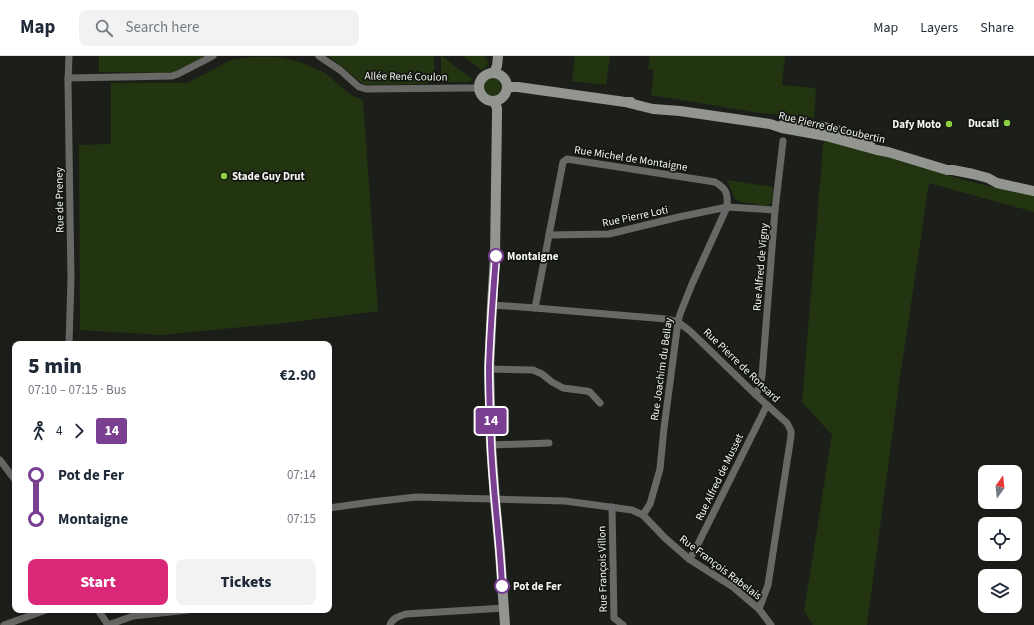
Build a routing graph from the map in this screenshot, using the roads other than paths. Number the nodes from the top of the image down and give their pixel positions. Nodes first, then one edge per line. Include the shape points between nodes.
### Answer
1 (69, 56) edge
2 (213, 56) edge
3 (319, 56) edge
4 (498, 56) edge
5 (494, 73) junction
6 (68, 78) junction
7 (507, 87) junction
8 (479, 89) junction
9 (494, 101) junction
10 (783, 141) dead end
11 (1034, 191) edge
12 (727, 207) junction
13 (776, 210) junction
14 (548, 235) junction
15 (492, 305) junction
16 (535, 308) junction
17 (678, 322) junction
18 (70, 341) edge
19 (489, 369) junction
20 (756, 395) junction
21 (600, 403) dead end
22 (767, 405) junction
23 (549, 443) dead end
24 (492, 445) junction
25 (0, 460) edge
26 (12, 476) edge
27 (494, 500) junction
28 (612, 507) junction
29 (332, 508) edge
30 (643, 515) junction
31 (689, 559) junction
32 (504, 608) junction
33 (759, 609) junction
34 (38, 613) edge
35 (100, 613) edge
36 (160, 613) edge
37 (612, 622) edge
38 (4, 625) edge
39 (108, 625) edge
40 (390, 625) edge
41 (505, 625) edge
42 (623, 625) edge
43 (771, 625) edge

1 - 6 street, Rue de Preney
2 - 6 street via 167,77
3 - 8 street, Allée René Coulon via 366,89
4 - 5 street
5 - 7 street via 504,77
5 - 8 street via 482,78
6 - 18 street, Rue de Preney
7 - 9 street via 502,98
7 - 11 street, Rue Pierre de Coubertin via 625,102 668,111 770,124 826,128 855,136 888,152 947,170 973,174 997,183
8 - 9 street via 484,98
9 - 15 street via 497,108 496,256
10 - 13 street, Rue Alfred de Vigny
12 - 13 street, Rue Pierre Loti
12 - 14 street, Rue Pierre Loti via 609,234
12 - 14 street, Rue Michel de Montaigne via 728,197 723,187 715,182 567,159 563,162
12 - 17 street, Rue Joachim du Bellay via 692,284
13 - 20 street, Rue Alfred de Vigny via 762,376
14 - 16 street
15 - 16 street, Rue Pierre de Ronsard
15 - 19 street
16 - 17 street, Rue Pierre de Ronsard
17 - 20 street, Rue Pierre de Ronsard
17 - 30 street, Rue Joachim du Bellay via 660,469 650,504
19 - 21 street via 533,370 563,388 590,392
19 - 24 street
20 - 22 street, Rue Pierre de Ronsard
22 - 31 street, Rue Alfred de Musset
22 - 33 street, Rue Pierre de Ronsard via 787,423 791,436 768,585
23 - 24 street
24 - 27 street
25 - 26 street
27 - 28 street, Rue François Rabelais via 565,501
27 - 29 street, Rue François Rabelais via 416,498
27 - 32 street
28 - 30 street, Rue François Rabelais via 632,510
28 - 37 street, Rue François Villon
30 - 31 street, Rue François Rabelais
31 - 33 street, Rue François Rabelais via 733,587
32 - 40 street via 406,614 395,619
32 - 41 street
33 - 43 street, Rue François Rabelais
34 - 38 street
35 - 39 street
36 - 39 street via 133,616
37 - 42 street, Rue François Villon

